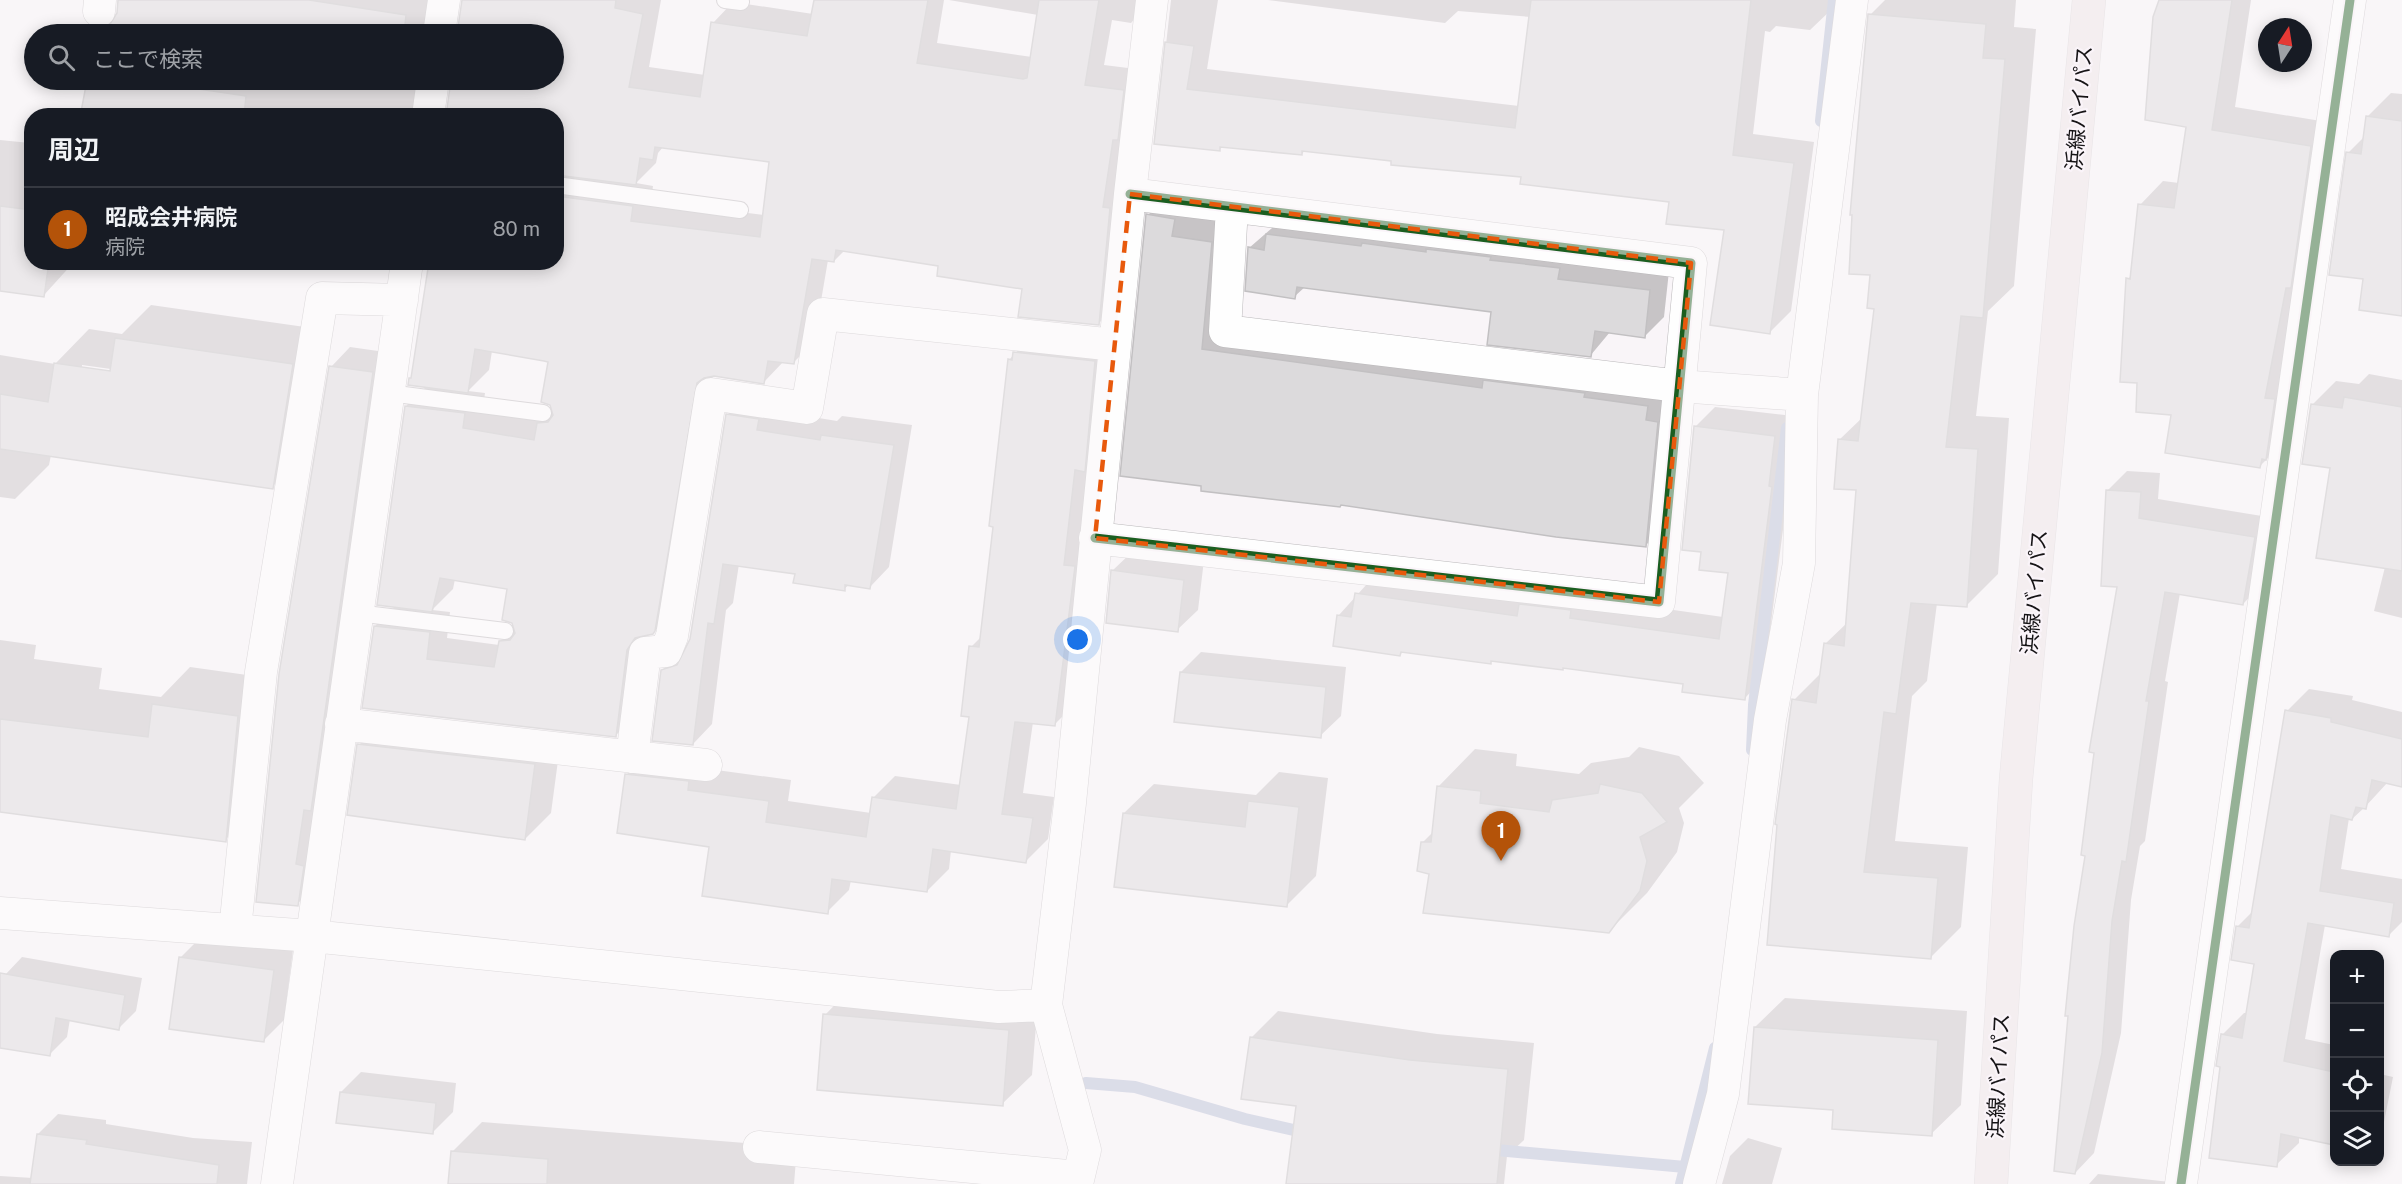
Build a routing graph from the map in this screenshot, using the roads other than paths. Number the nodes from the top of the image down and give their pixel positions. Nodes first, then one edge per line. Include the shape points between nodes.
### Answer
1 (444, 0) edge
2 (1152, 0) edge
3 (1852, 0) edge
4 (2089, 0) edge
5 (2350, 0) edge
6 (440, 24) edge
7 (432, 90) edge
8 (429, 108) edge
9 (564, 186) edge
10 (1130, 194) junction
11 (1232, 207) junction
12 (740, 210) dead end
13 (406, 270) edge
14 (402, 300) junction
15 (1115, 345) junction
16 (1679, 386) junction
17 (389, 393) junction
18 (1803, 395) junction
19 (543, 413) dead end
20 (1095, 538) junction
21 (357, 613) junction
22 (505, 631) dead end
23 (341, 724) junction
24 (632, 757) junction
25 (706, 765) dead end
26 (0, 913) edge
27 (235, 930) junction
28 (312, 936) junction
29 (1046, 1005) junction
30 (759, 1147) dead end
31 (1078, 1180) edge
32 (277, 1184) edge
33 (1699, 1184) edge
34 (1991, 1184) edge
35 (2181, 1184) edge

1 - 6 street
2 - 10 street
3 - 18 street
4 - 34 highway, 浜線バイパス via 2016,779
5 - 35 street
7 - 8 street
9 - 12 lane
10 - 11 street
10 - 15 street
11 - 16 street via 1225,331
11 - 16 street via 1691,263
13 - 14 street
14 - 17 street
14 - 27 street via 322,297 261,672
15 - 20 street
15 - 24 street via 824,314 807,408 711,394 672,636 666,651 645,653
16 - 18 street
16 - 20 street via 1659,602
17 - 19 lane
17 - 21 street
18 - 33 street via 1799,563 1770,720 1723,1094
20 - 29 street
21 - 22 lane
21 - 23 street
23 - 24 street
23 - 28 street
24 - 25 street
26 - 27 street
27 - 28 street
28 - 29 street via 999,1007
28 - 32 street
29 - 31 street via 1085,1150
30 - 31 street

